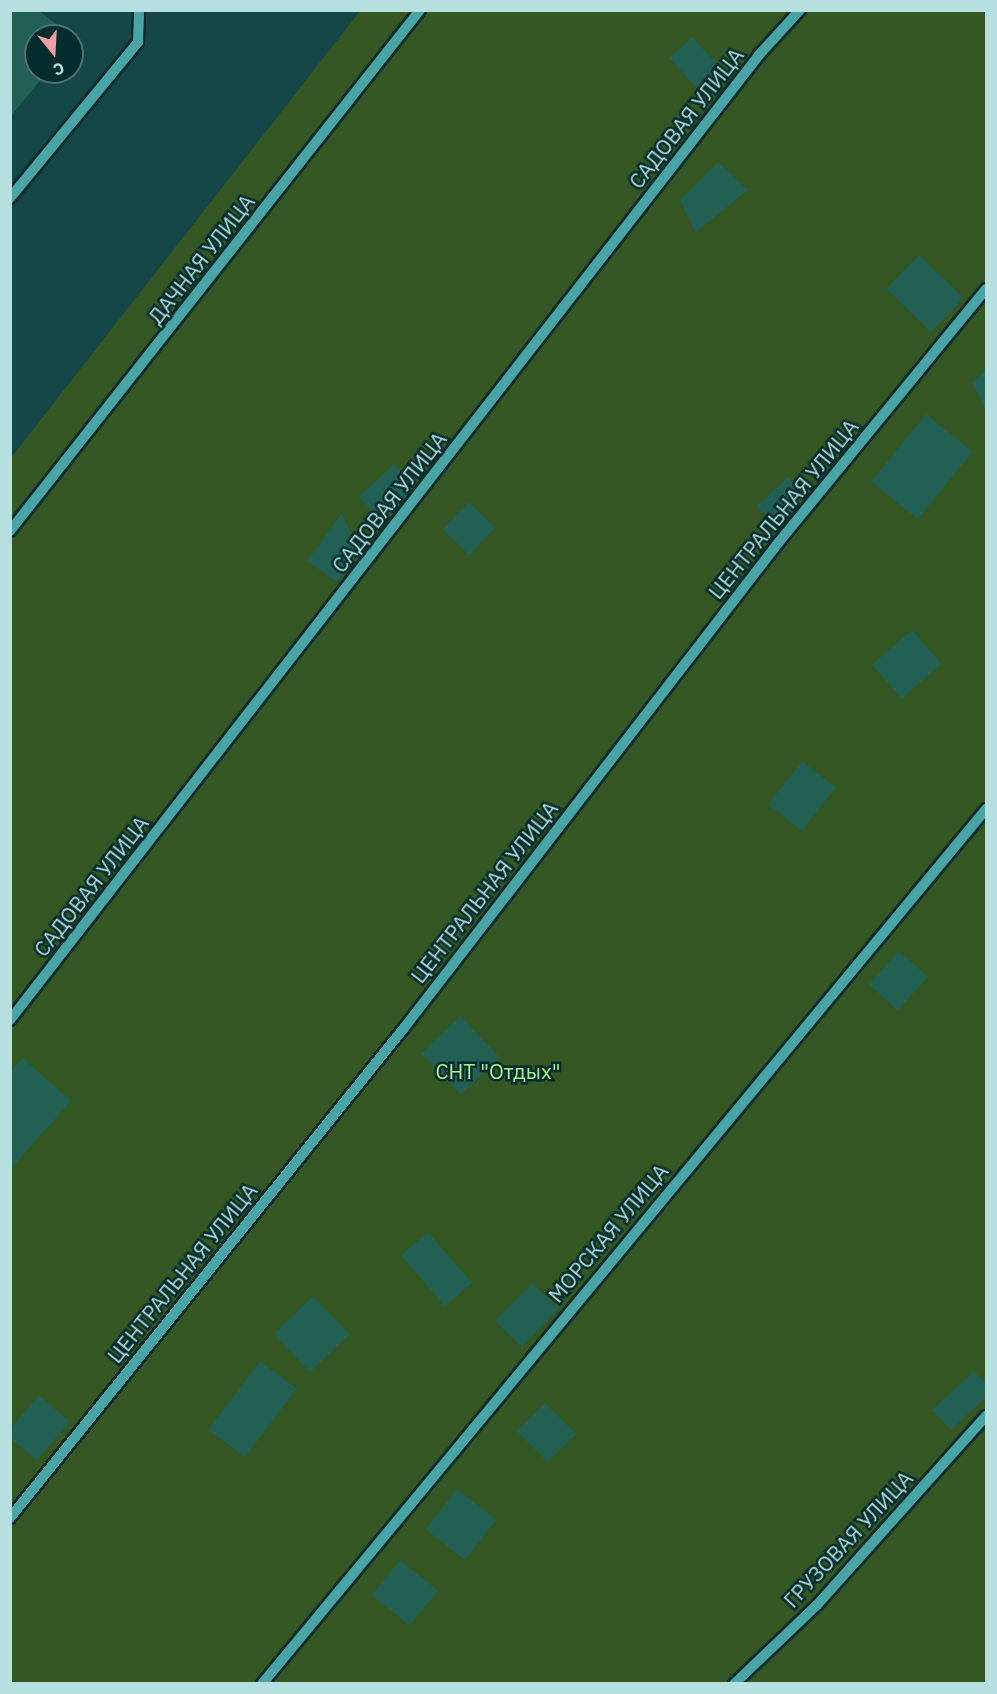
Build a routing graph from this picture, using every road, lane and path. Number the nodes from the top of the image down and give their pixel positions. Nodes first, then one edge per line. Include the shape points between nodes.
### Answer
1 (139, 10) edge
2 (420, 10) edge
3 (800, 10) edge
4 (10, 198) edge
5 (987, 289) edge
6 (10, 531) edge
7 (987, 809) edge
8 (10, 1020) edge
9 (987, 1416) edge
10 (10, 1518) edge
11 (262, 1683) edge
12 (734, 1683) edge

1 - 4 lane via 138,42
2 - 6 lane, ДАЧНАЯ УЛИЦА
3 - 8 lane, САДОВАЯ УЛИЦА via 759,55
5 - 10 lane, ЦЕНТРАЛЬНАЯ УЛИЦА via 779,542 404,1028
7 - 11 lane, МОРСКАЯ УЛИЦА
9 - 12 lane, ГРУЗОВАЯ УЛИЦА via 817,1605

